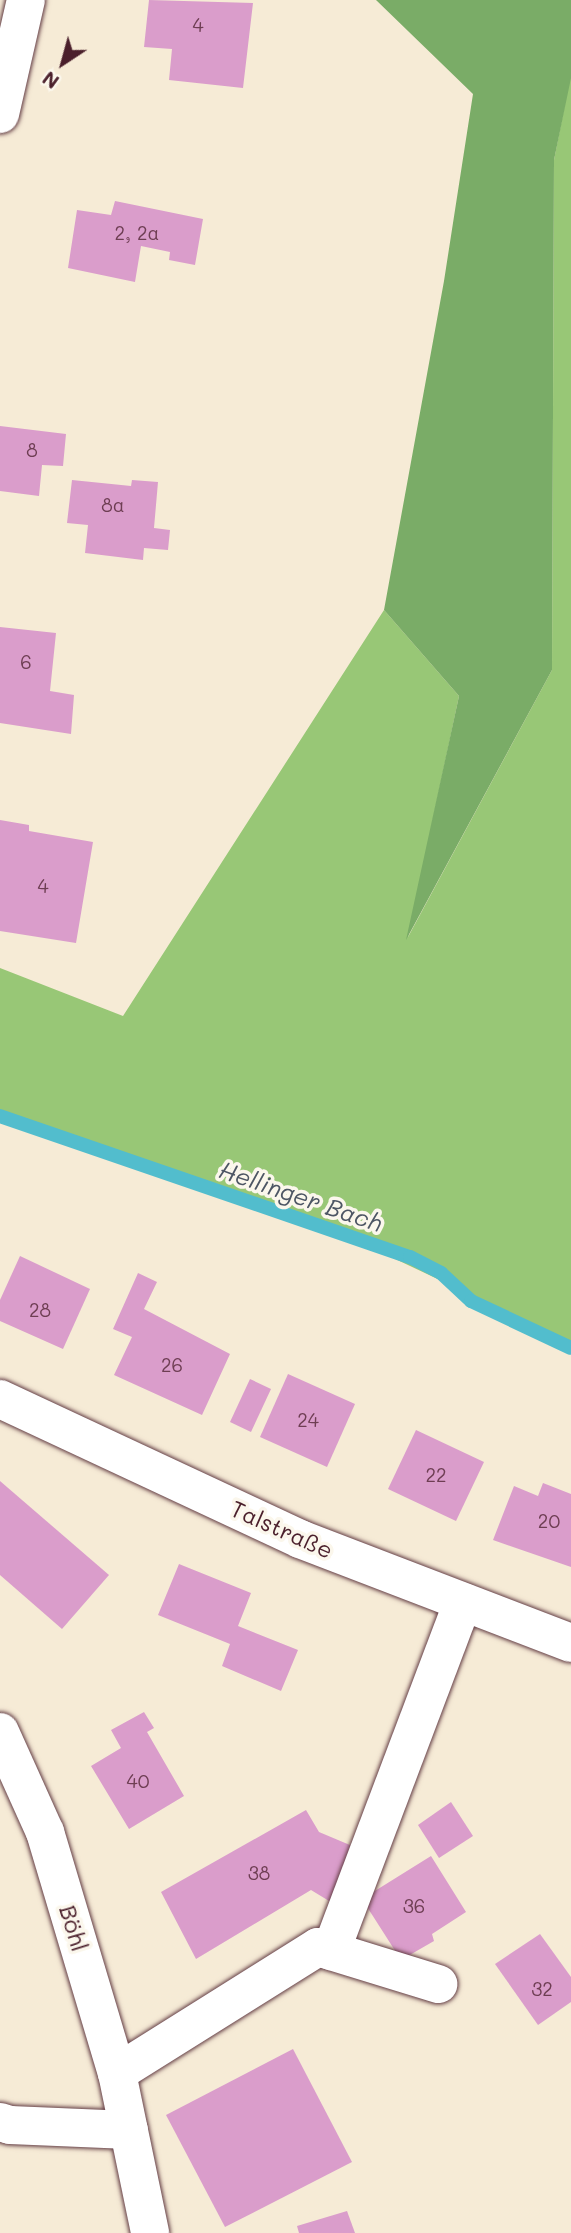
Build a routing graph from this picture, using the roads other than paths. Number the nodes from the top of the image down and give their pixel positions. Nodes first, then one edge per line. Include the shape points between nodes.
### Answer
1 (26, 0) edge
2 (0, 114) edge
3 (0, 1399) edge
4 (463, 1602) junction
5 (571, 1643) edge
6 (0, 1732) edge
7 (331, 1951) junction
8 (438, 1984) dead end
9 (117, 2073) junction
10 (0, 2122) edge
11 (129, 2130) junction
12 (150, 2233) edge

1 - 2 street
3 - 4 street, Talstraße via 300,1539
4 - 5 street, Talstraße
4 - 7 street
6 - 9 street, Böhl via 45,1832
7 - 8 street
7 - 9 street via 318,1947
9 - 11 street, Böhl
10 - 11 street
11 - 12 street, Böhl

